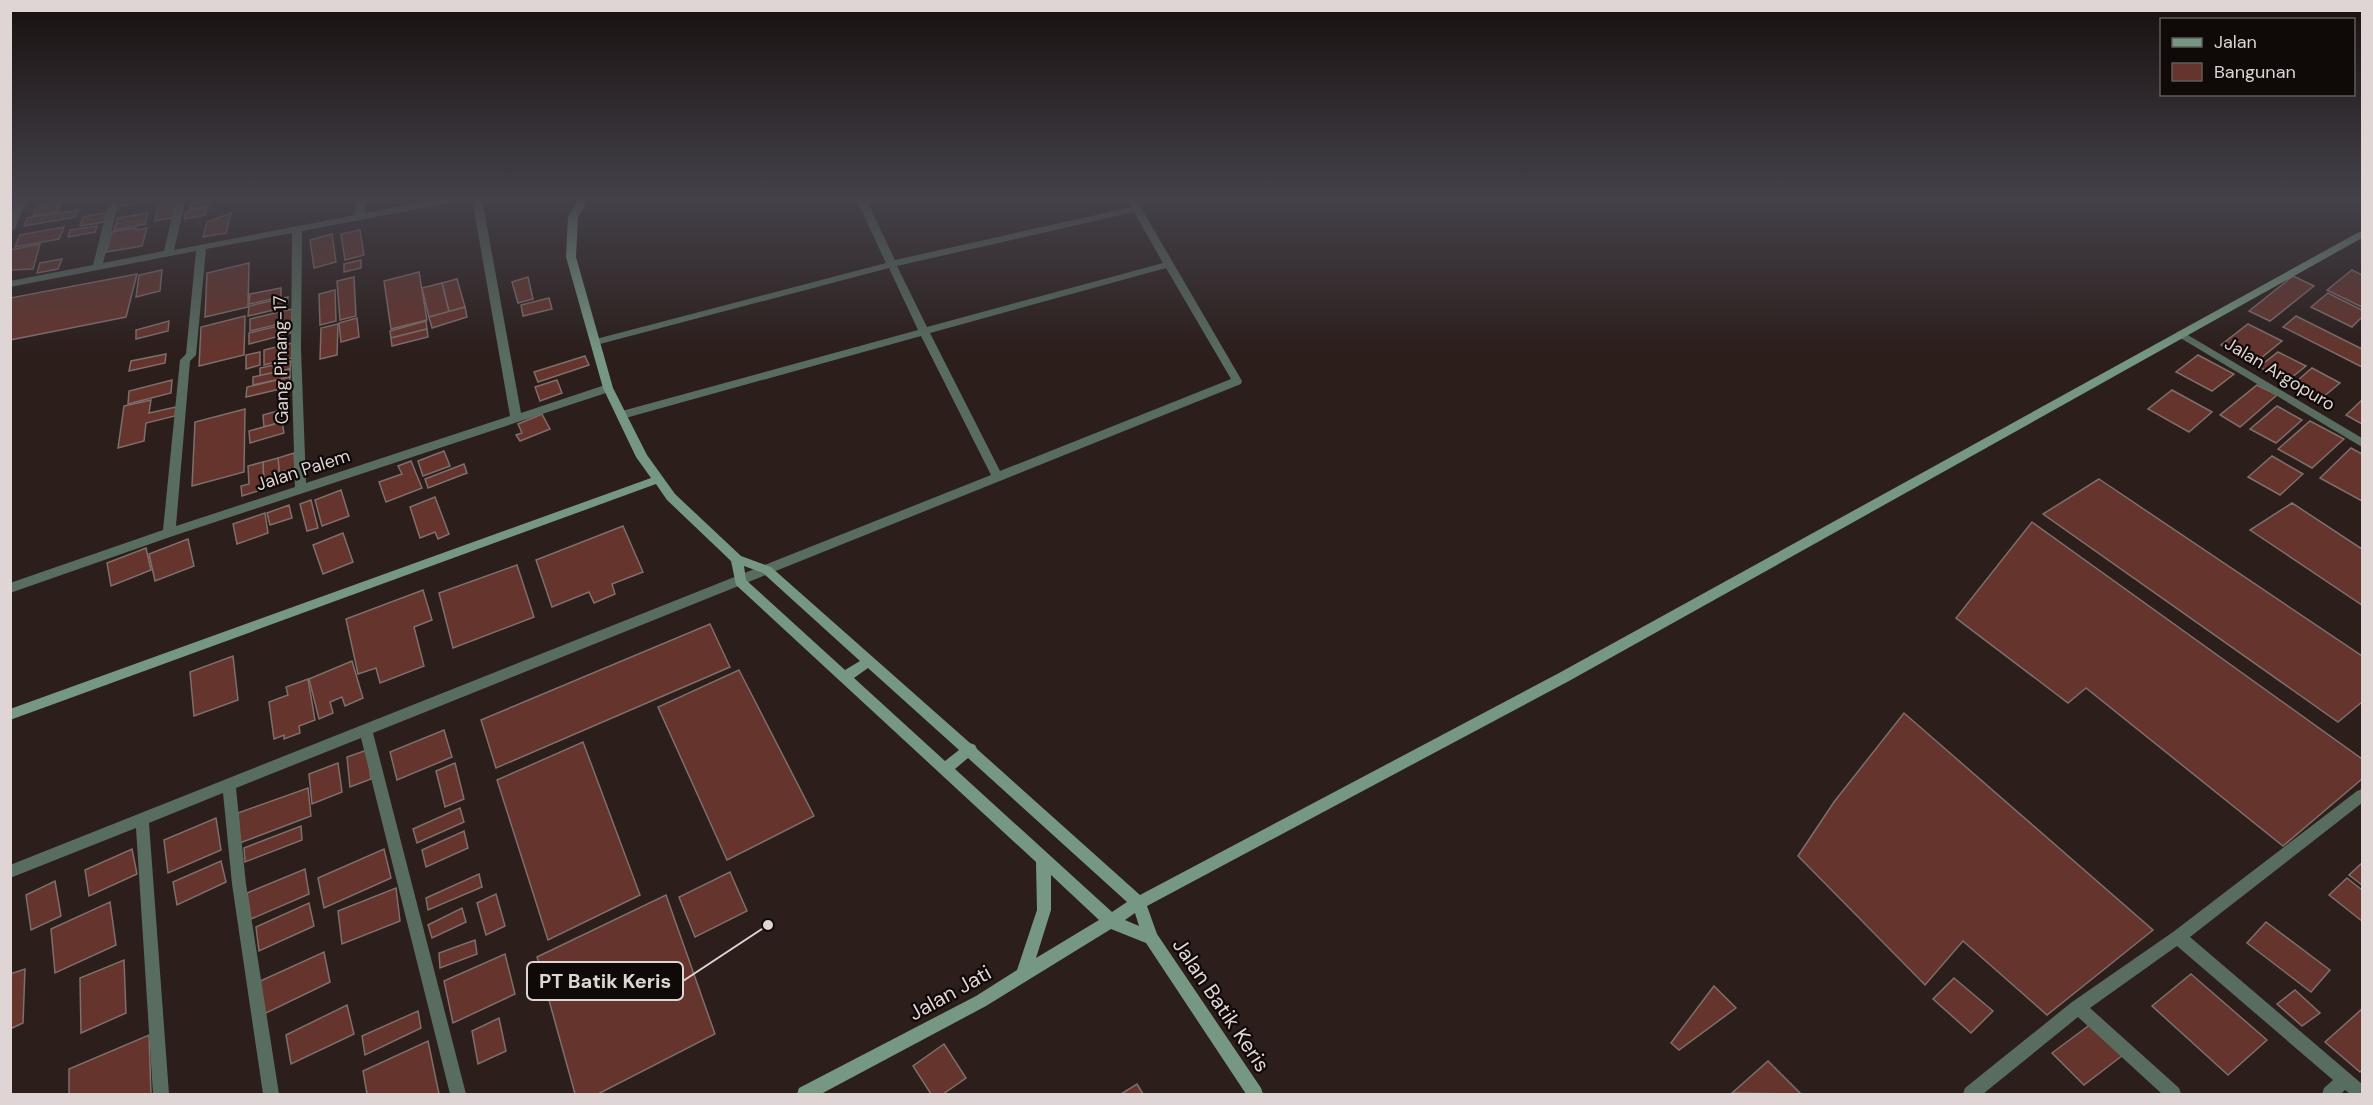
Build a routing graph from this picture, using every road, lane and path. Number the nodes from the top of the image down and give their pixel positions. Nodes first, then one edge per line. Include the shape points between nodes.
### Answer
1 (101, 251) edge
2 (169, 251) edge
3 (189, 251) edge
4 (201, 251) edge
5 (297, 251) edge
6 (486, 251) edge
7 (571, 251) edge
8 (886, 251) edge
9 (946, 251) edge
10 (1161, 251) edge
11 (2332, 251) edge
12 (168, 255) junction
13 (892, 264) junction
14 (1169, 264) junction
15 (97, 268) junction
16 (10, 284) edge
17 (924, 332) junction
18 (2181, 334) junction
19 (596, 342) junction
20 (608, 388) junction
21 (622, 415) junction
22 (516, 417) junction
23 (2362, 443) edge
24 (998, 478) junction
25 (656, 480) junction
26 (301, 490) junction
27 (169, 533) junction
28 (737, 559) junction
29 (767, 570) junction
30 (740, 582) junction
31 (10, 588) edge
32 (869, 661) junction
33 (844, 678) junction
34 (10, 715) edge
35 (366, 731) junction
36 (969, 749) junction
37 (944, 770) junction
38 (229, 784) junction
39 (2362, 795) edge
40 (142, 818) junction
41 (1044, 860) junction
42 (10, 872) edge
43 (1139, 903) junction
44 (1112, 922) junction
45 (2178, 937) junction
46 (1151, 938) junction
47 (1023, 976) junction
48 (2078, 1007) junction
49 (2344, 1080) junction
50 (828, 1089) edge
51 (161, 1095) edge
52 (271, 1095) edge
53 (458, 1095) edge
54 (805, 1095) edge
55 (1255, 1095) edge
56 (1971, 1095) edge
57 (2174, 1095) edge
58 (2330, 1095) edge
59 (2362, 1095) edge

1 - 15 street
2 - 12 street
3 - 12 street
4 - 27 street via 191,356 185,360
5 - 26 street, Gang Pinang-17
6 - 22 street
7 - 19 street
8 - 13 street
9 - 13 street
10 - 14 street
11 - 18 street, Jalan Jati
12 - 15 street
13 - 17 street
13 - 19 street
14 - 17 street
14 - 24 street via 1237,381
15 - 16 street
17 - 21 street
17 - 24 street
18 - 23 street, Jalan Argopuro
18 - 43 street, Jalan Jati via 1554,683
19 - 20 street
20 - 21 street
20 - 22 street, Jalan Palem
21 - 25 street
22 - 26 street, Jalan Palem
24 - 29 street
25 - 28 street
25 - 34 street
26 - 27 street, Jalan Palem
27 - 31 street, Jalan Palem
28 - 29 street
28 - 30 street
29 - 30 street
29 - 32 street
30 - 33 street
30 - 35 street
32 - 33 street
32 - 36 street
33 - 37 street
35 - 38 street
35 - 53 street
36 - 37 street
36 - 43 street
37 - 41 street
38 - 40 street
38 - 52 street via 239,884
39 - 45 street
40 - 42 street
40 - 51 street
41 - 44 street
41 - 47 street via 1044,910
43 - 44 street, Jalan Jati
43 - 46 street, Jalan Batik Keris
44 - 46 street, Jalan Batik Keris
44 - 47 street, Jalan Jati
45 - 48 street
45 - 49 street
46 - 55 street, Jalan Batik Keris
47 - 50 street, Jalan Jati
48 - 56 street
48 - 57 street
49 - 58 street
49 - 59 street
50 - 54 street, Jalan Jati

